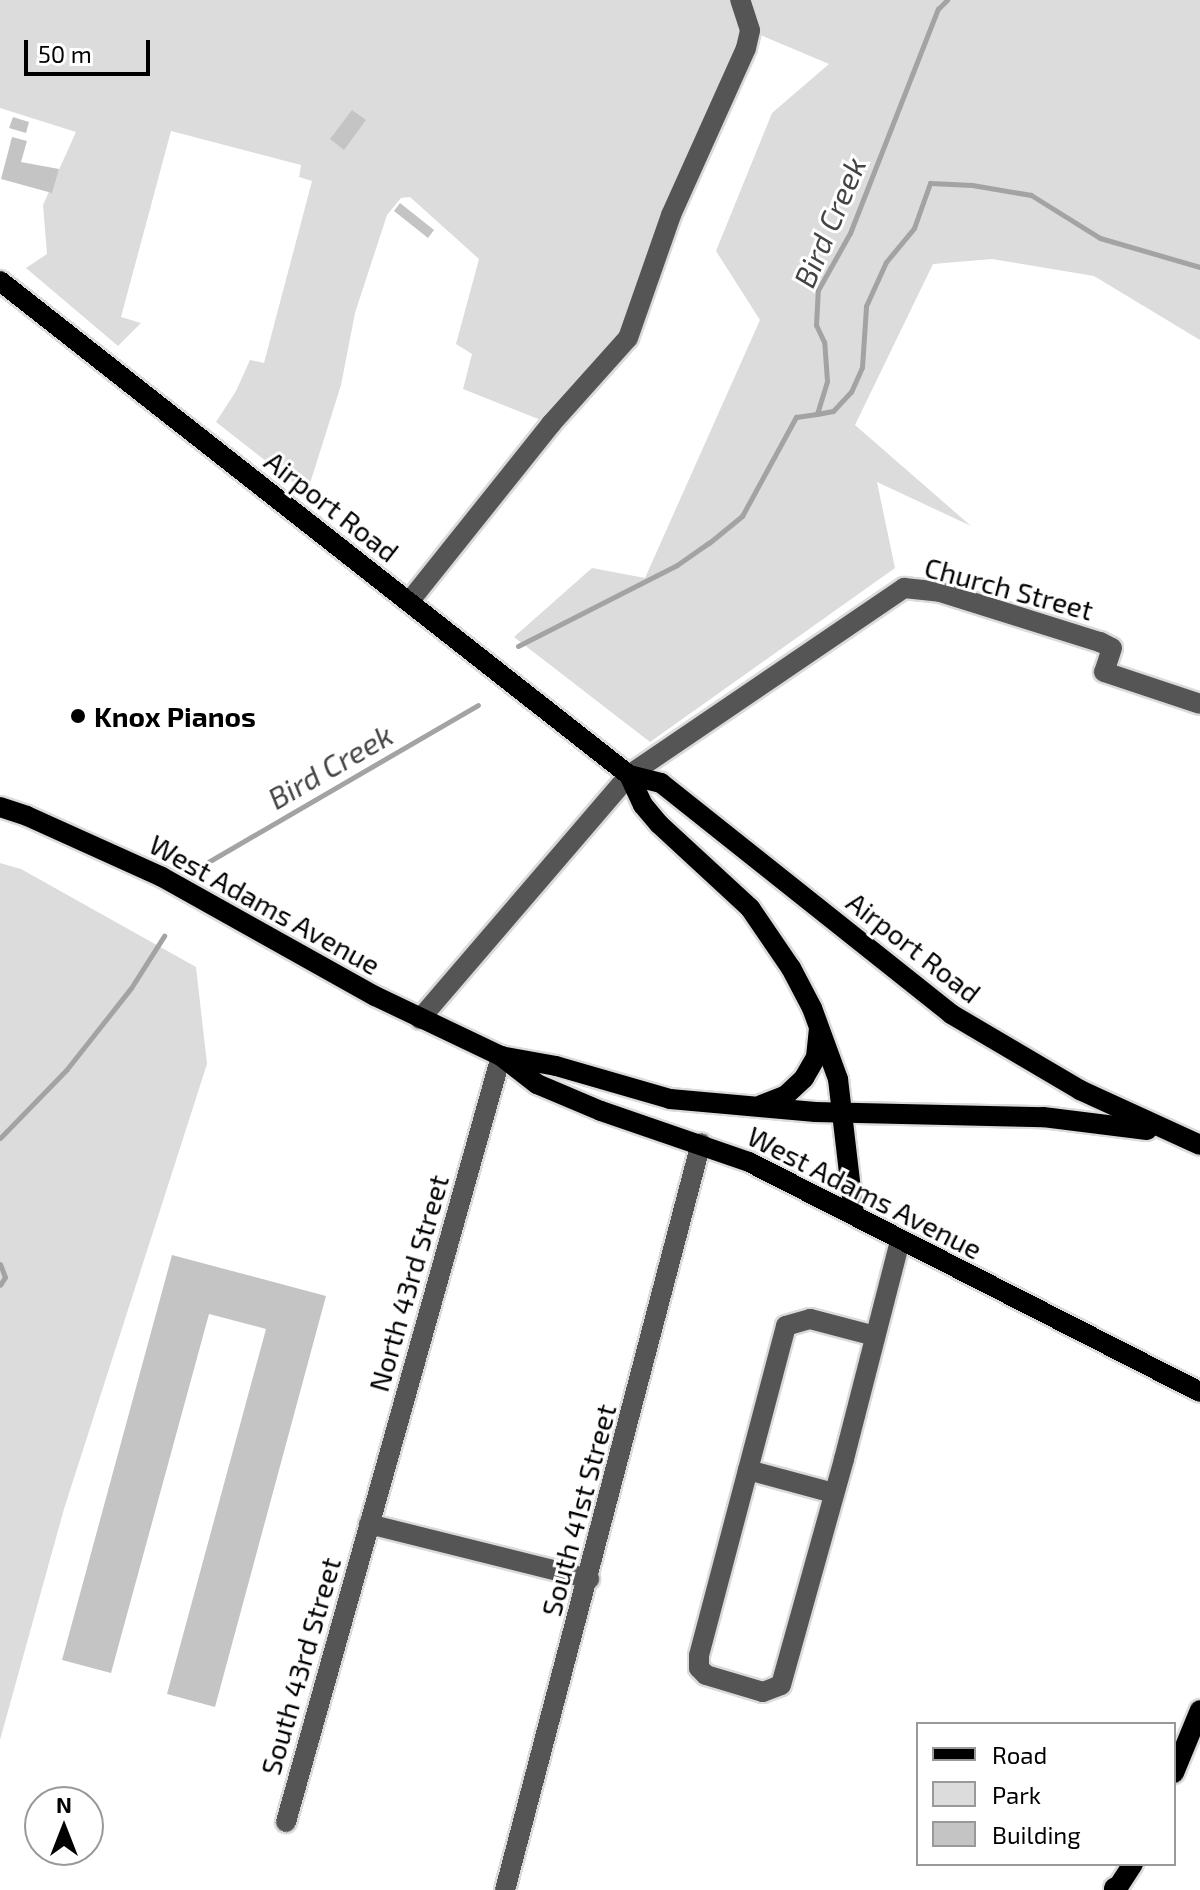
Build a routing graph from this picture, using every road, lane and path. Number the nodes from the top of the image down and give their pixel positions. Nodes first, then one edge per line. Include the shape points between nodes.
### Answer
1 (740, 0) edge
2 (0, 281) edge
3 (409, 602) junction
4 (1200, 704) edge
5 (629, 775) junction
6 (0, 807) edge
7 (420, 1019) junction
8 (818, 1022) junction
9 (501, 1056) junction
10 (748, 1106) junction
11 (844, 1112) junction
12 (1191, 1142) edge
13 (701, 1143) junction
14 (854, 1215) junction
15 (900, 1241) junction
16 (875, 1336) junction
17 (1195, 1387) edge
18 (1200, 1402) edge
19 (748, 1470) junction
20 (833, 1493) junction
21 (369, 1524) junction
22 (589, 1579) junction
23 (1200, 1710) edge
24 (1176, 1768) edge
25 (286, 1822) dead end
26 (1132, 1866) edge
27 (505, 1890) edge
28 (1116, 1890) edge

1 - 3 street via 750,30 746,48 671,215 628,338 551,424
2 - 3 main road, Airport Road
3 - 5 main road, Airport Road
4 - 5 street, Church Street via 1104,672 1112,648 1100,642 940,592 904,588
5 - 7 street
5 - 8 main road, Airport Road via 659,824 750,908 791,968
5 - 12 main road, Airport Road via 661,783 951,1014 1080,1090
6 - 7 main road, West Adams Avenue via 175,884
7 - 9 main road, West Adams Avenue
8 - 10 main road via 816,1057 804,1078 785,1096
8 - 11 main road, Airport Road
9 - 10 main road, West Adams Avenue via 670,1099
9 - 13 main road, West Adams Avenue via 537,1084 569,1099
9 - 21 street, North 43rd Street
10 - 11 main road, West Adams Avenue
11 - 12 main road, Airport Road via 1101,1122
11 - 14 main road, Airport Road
13 - 14 main road, West Adams Avenue
13 - 22 street, South 41st Street
14 - 15 main road, West Adams Avenue
15 - 16 street
15 - 17 main road, West Adams Avenue
16 - 19 street via 810,1319 786,1326
16 - 20 street
17 - 18 main road
19 - 20 street
19 - 20 street via 699,1668 706,1675 763,1692 781,1685
21 - 22 street
21 - 25 street, South 43rd Street
22 - 27 street, South 41st Street
23 - 24 main road
26 - 28 main road

